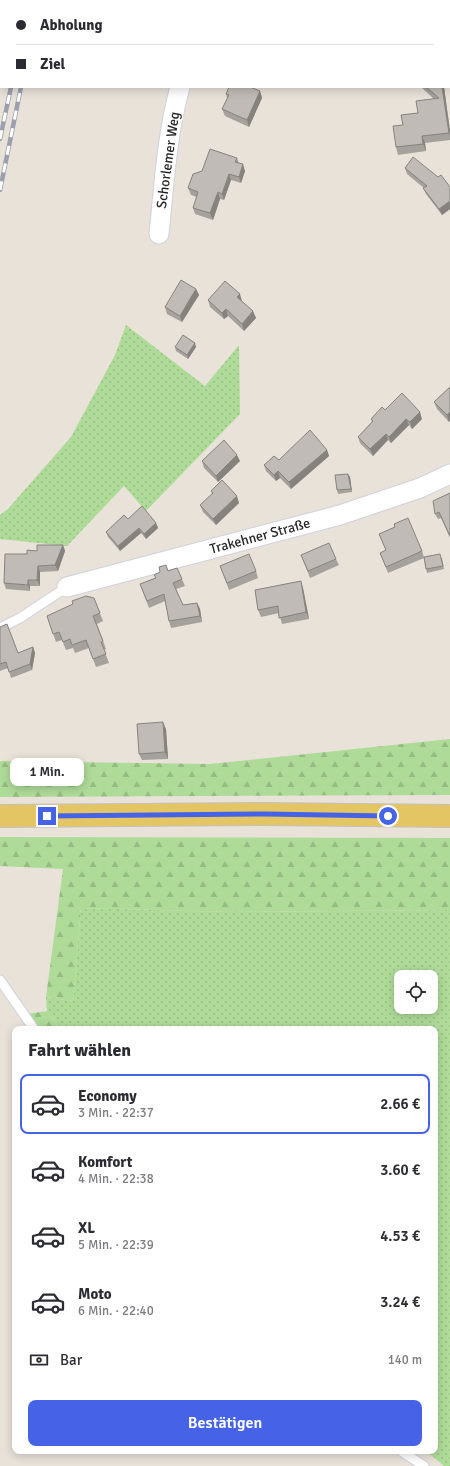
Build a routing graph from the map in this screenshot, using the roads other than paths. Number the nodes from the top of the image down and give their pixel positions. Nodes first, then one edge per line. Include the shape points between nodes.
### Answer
1 (180, 88) edge
2 (159, 234) dead end
3 (450, 474) edge
4 (67, 587) joint
5 (0, 628) edge
6 (0, 816) edge
7 (450, 816) edge
8 (0, 980) edge
9 (32, 1026) edge
10 (406, 1454) edge
11 (424, 1466) edge

1 - 2 street, Schorlemer Weg via 167,158
3 - 4 street, Trakehner Straße via 420,488 340,515
4 - 5 lane
6 - 7 main road
8 - 9 lane
10 - 11 lane

